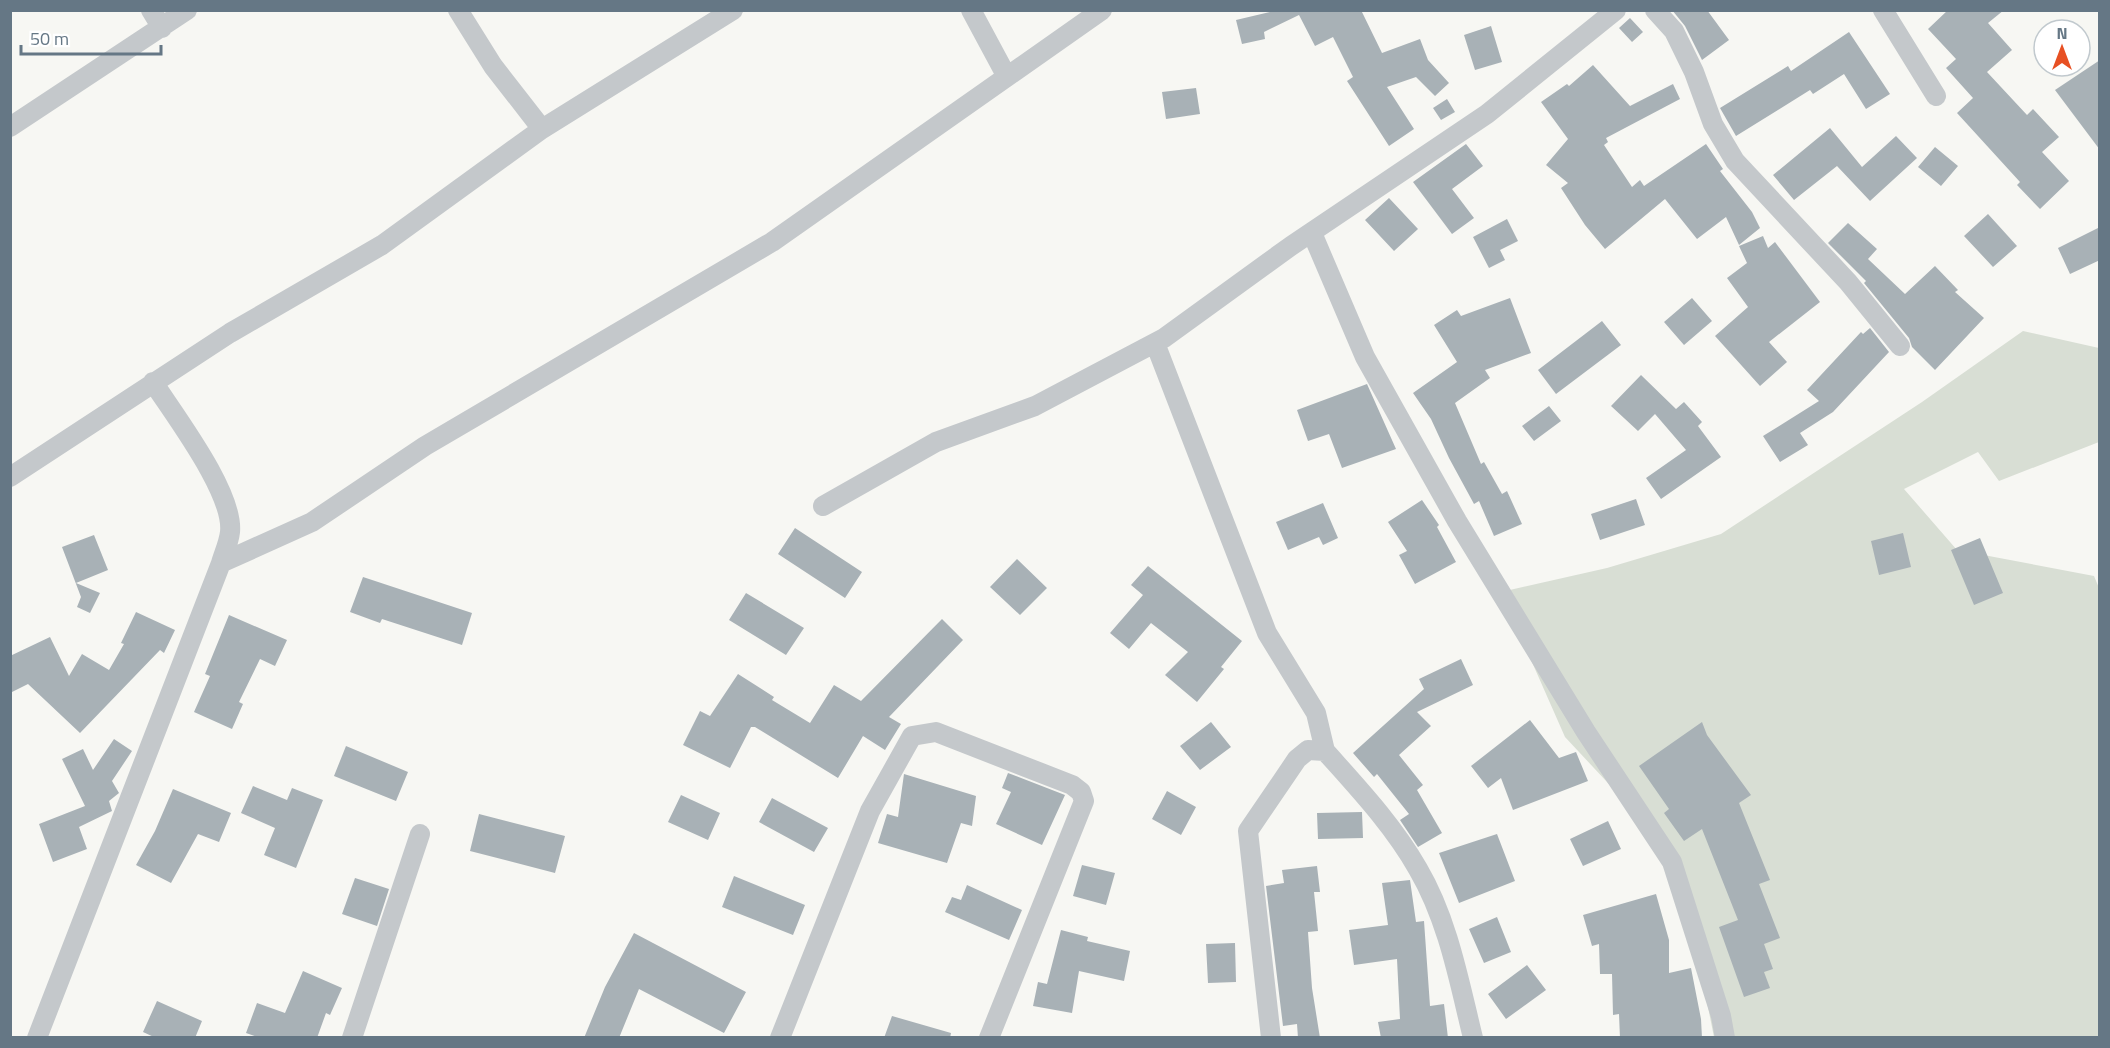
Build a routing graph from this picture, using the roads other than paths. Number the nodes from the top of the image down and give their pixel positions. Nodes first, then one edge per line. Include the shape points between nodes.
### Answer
1 (151, 10) edge
2 (187, 10) edge
3 (458, 10) edge
4 (971, 10) edge
5 (1102, 10) edge
6 (1617, 10) edge
7 (1655, 10) edge
8 (1883, 10) edge
9 (721, 14) edge
10 (162, 28) junction
11 (1007, 77) junction
12 (1936, 96) dead end
13 (10, 127) edge
14 (542, 129) junction
15 (1312, 233) junction
16 (1155, 343) junction
17 (1900, 346) dead end
18 (153, 382) junction
19 (10, 477) edge
20 (823, 506) dead end
21 (221, 563) junction
22 (1325, 751) junction
23 (420, 834) dead end
24 (37, 1038) edge
25 (352, 1038) edge
26 (780, 1038) edge
27 (989, 1038) edge
28 (1271, 1038) edge
29 (1473, 1038) edge
30 (1725, 1038) edge

1 - 10 street
2 - 10 street
3 - 14 street via 493,66
4 - 11 street
5 - 11 street
6 - 15 street via 1487,114
7 - 17 street via 1674,31 1713,124 1735,161 1848,282
8 - 12 street
9 - 14 street
10 - 13 street
11 - 21 street via 772,242 425,446 312,522
14 - 18 street via 382,245
15 - 16 street
15 - 30 street via 1365,357 1457,521 1586,732 1672,862
16 - 20 street via 1035,406 936,442
16 - 22 street via 1267,633 1316,713
18 - 19 street
18 - 21 street via 217,482 226,505 231,532
21 - 24 street
22 - 28 street via 1308,750 1297,759 1248,831
22 - 29 street via 1377,809 1419,870 1448,938
23 - 25 street
26 - 27 street via 870,812 912,736 936,732 1072,785 1084,801

